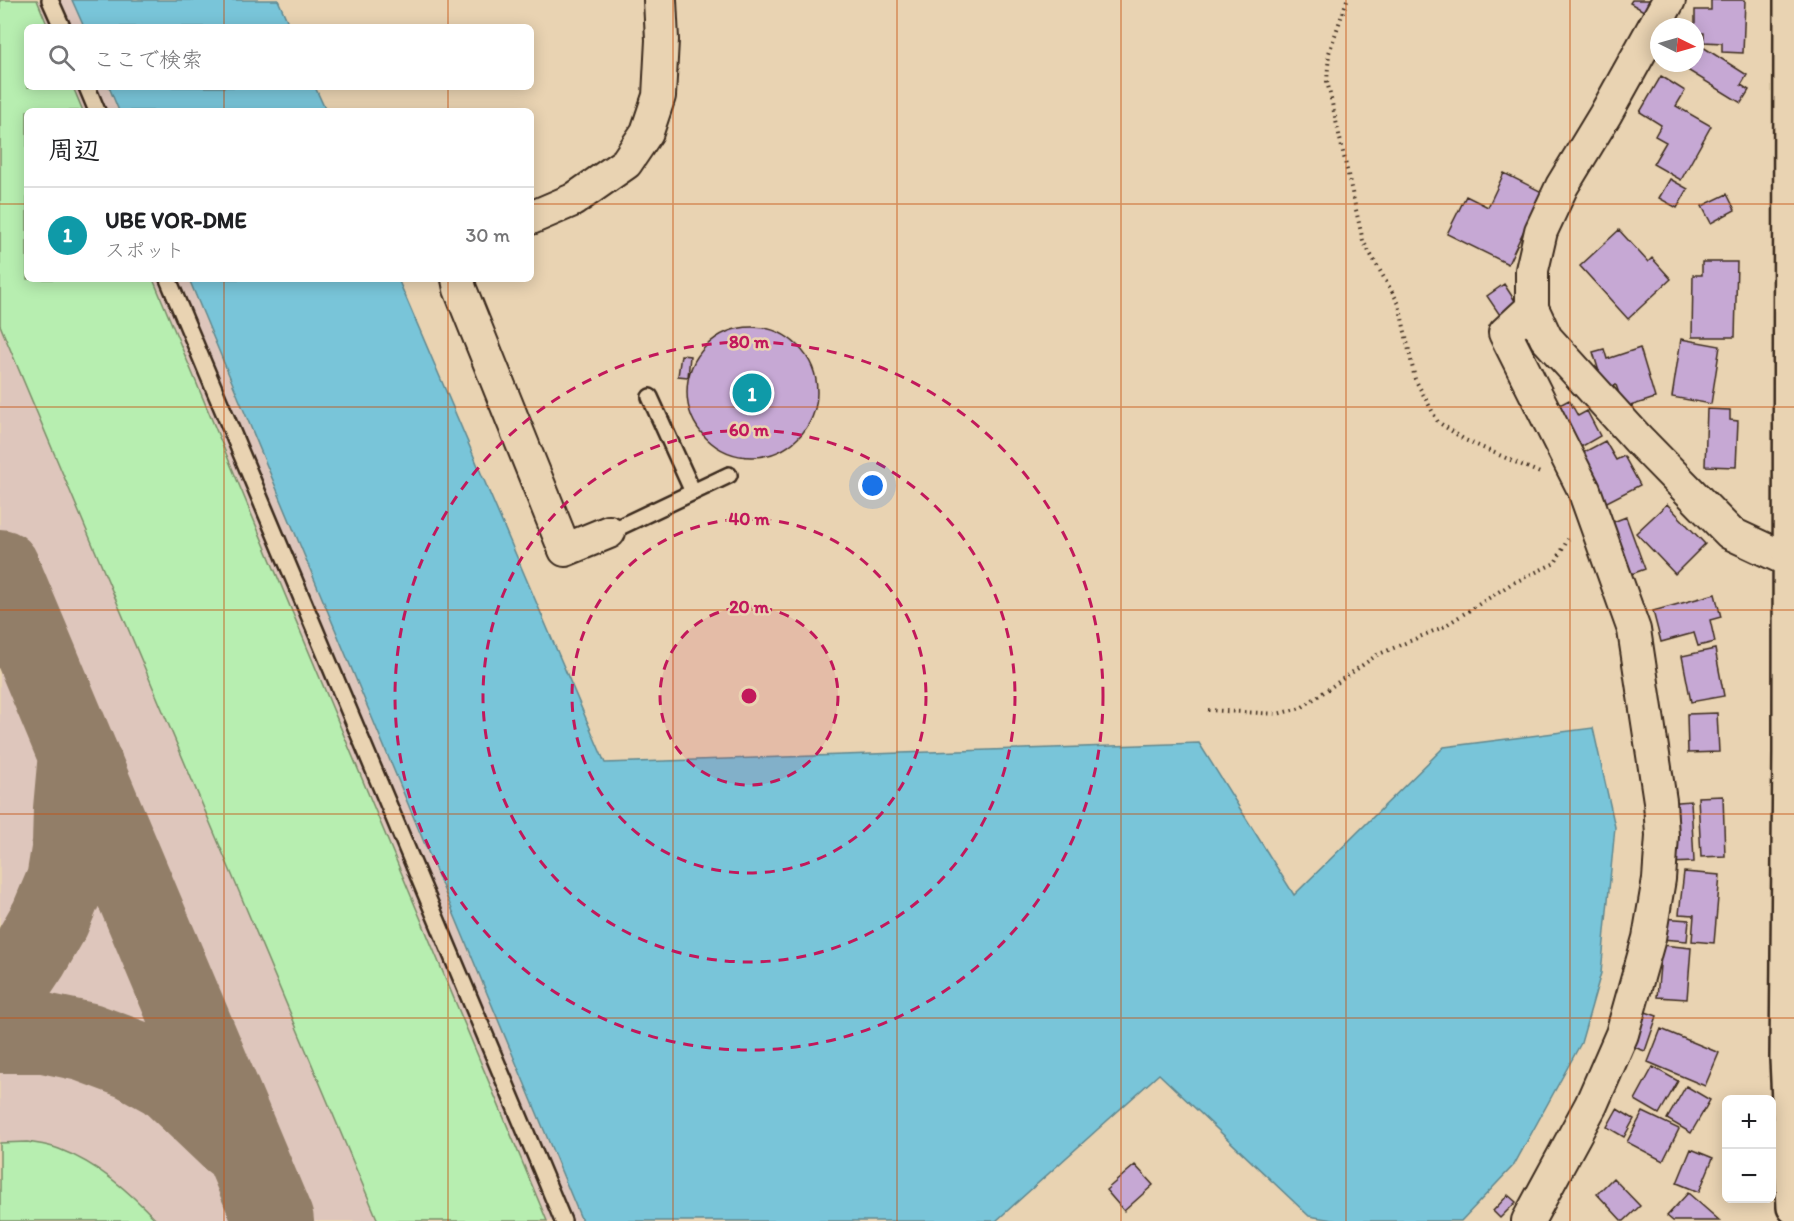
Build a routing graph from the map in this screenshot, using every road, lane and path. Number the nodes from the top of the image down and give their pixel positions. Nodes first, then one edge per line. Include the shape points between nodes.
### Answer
1 (51, 0) edge
2 (660, 0) edge
3 (1347, 0) edge
4 (1669, 0) edge
5 (1791, 0) edge
6 (61, 24) edge
7 (88, 90) edge
8 (96, 108) edge
9 (1792, 109) edge
10 (1792, 182) edge
11 (534, 217) edge
12 (169, 282) edge
13 (459, 282) edge
14 (1532, 308) junction
15 (650, 397) dead end
16 (729, 475) dead end
17 (1584, 489) junction
18 (693, 492) junction
19 (609, 532) joint
20 (1790, 561) junction
21 (1208, 710) dead end
22 (1792, 752) edge
23 (1790, 1060) edge
24 (1794, 1207) edge
25 (563, 1221) edge
26 (1528, 1221) edge

1 - 6 lane
2 - 11 street via 659,96 647,132 626,163 573,200
3 - 17 path via 1329,53 1327,81 1363,241 1399,304 1415,379 1438,422 1465,440
4 - 14 street via 1562,186 1541,231 1532,270
5 - 9 main road
7 - 8 lane
9 - 10 main road
10 - 20 main road
12 - 25 lane
13 - 19 street via 565,550
14 - 17 street via 1505,333
14 - 20 street via 1546,338 1567,362 1730,533
15 - 18 lane
16 - 18 lane
17 - 21 path via 1572,511 1568,540 1555,562 1510,584 1443,627 1377,655 1301,708 1277,714
17 - 26 street via 1634,630 1660,801 1659,879 1649,938 1622,1034 1591,1105
18 - 19 lane
20 - 22 main road
22 - 23 main road
23 - 24 main road

